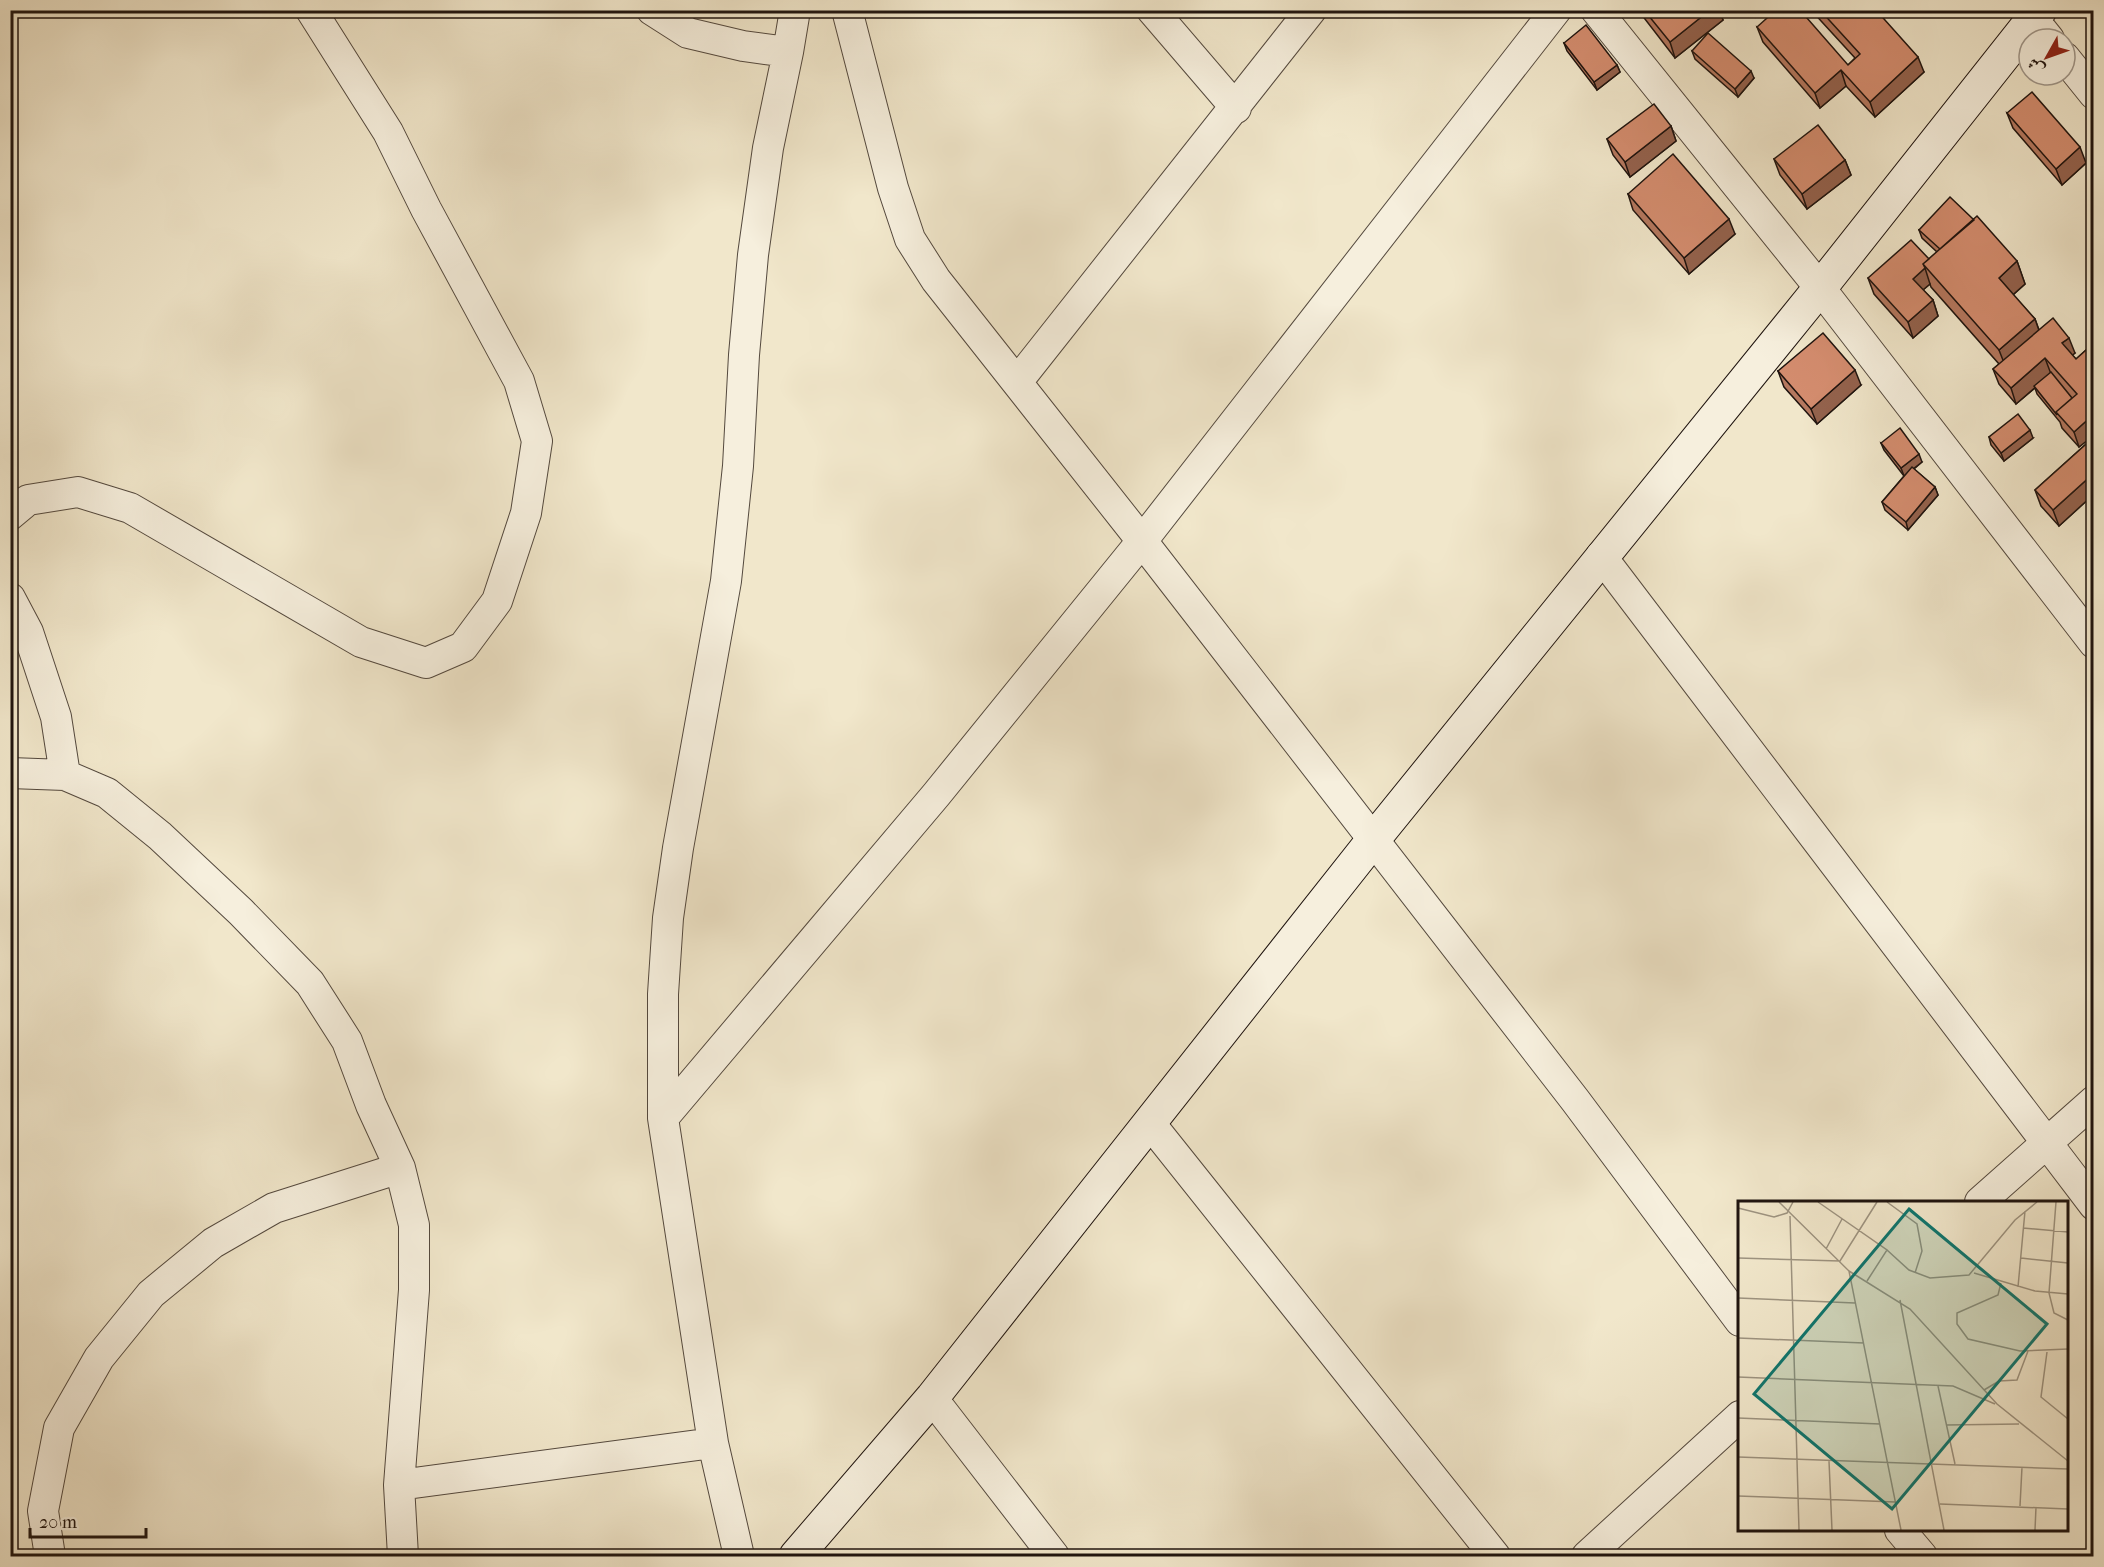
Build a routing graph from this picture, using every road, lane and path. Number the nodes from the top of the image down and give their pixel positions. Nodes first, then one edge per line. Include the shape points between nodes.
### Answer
1 (311, 10) edge
2 (652, 10) edge
3 (795, 10) edge
4 (847, 10) edge
5 (1152, 10) edge
6 (1311, 10) edge
7 (1556, 10) edge
8 (1596, 10) edge
9 (2041, 23) edge
10 (788, 52) junction
11 (2077, 72) edge
12 (2094, 93) edge
13 (1236, 108) junction
14 (1820, 288) junction
15 (1017, 382) junction
16 (10, 515) edge
17 (1142, 541) junction
18 (1601, 556) junction
19 (10, 598) edge
20 (2094, 643) edge
21 (10, 773) edge
22 (65, 775) junction
23 (1373, 840) junction
24 (2094, 1101) edge
25 (663, 1118) junction
26 (1149, 1122) junction
27 (2046, 1144) junction
28 (400, 1168) junction
29 (1982, 1201) edge
30 (2094, 1205) edge
31 (1738, 1319) edge
32 (932, 1398) junction
33 (1738, 1418) edge
34 (714, 1443) junction
35 (399, 1485) junction
36 (1901, 1531) edge
37 (50, 1557) edge
38 (403, 1557) edge
39 (739, 1557) edge
40 (796, 1557) edge
41 (1054, 1557) edge
42 (1495, 1557) edge
43 (1587, 1557) edge
44 (1922, 1557) edge

1 - 16 street via 388,132 519,381 537,441 526,513 497,601 463,647 426,663 361,642 130,508 78,492 28,500
2 - 10 street via 688,33
3 - 10 street
4 - 15 street via 910,239 936,280
5 - 13 street
6 - 13 street
7 - 17 street
8 - 14 street
9 - 14 street
10 - 25 street via 768,148 753,255 726,581 668,918 663,994
11 - 12 street
13 - 15 street
14 - 18 street
14 - 20 street
15 - 17 street
17 - 23 street
17 - 25 street via 936,795
18 - 23 street
18 - 27 street
19 - 22 street via 28,632 56,717
21 - 22 street
22 - 28 street via 107,793 160,836 310,983 347,1041
23 - 26 street
23 - 31 street via 1575,1100
24 - 27 street
25 - 34 street
26 - 32 street
26 - 42 street
27 - 29 street
27 - 30 street
28 - 35 street via 414,1225 414,1290
28 - 37 street via 274,1208 213,1243 151,1294 99,1358 59,1428 44,1511
32 - 40 street
32 - 41 street
33 - 43 street
34 - 35 street
34 - 39 street
35 - 38 street
36 - 44 street

